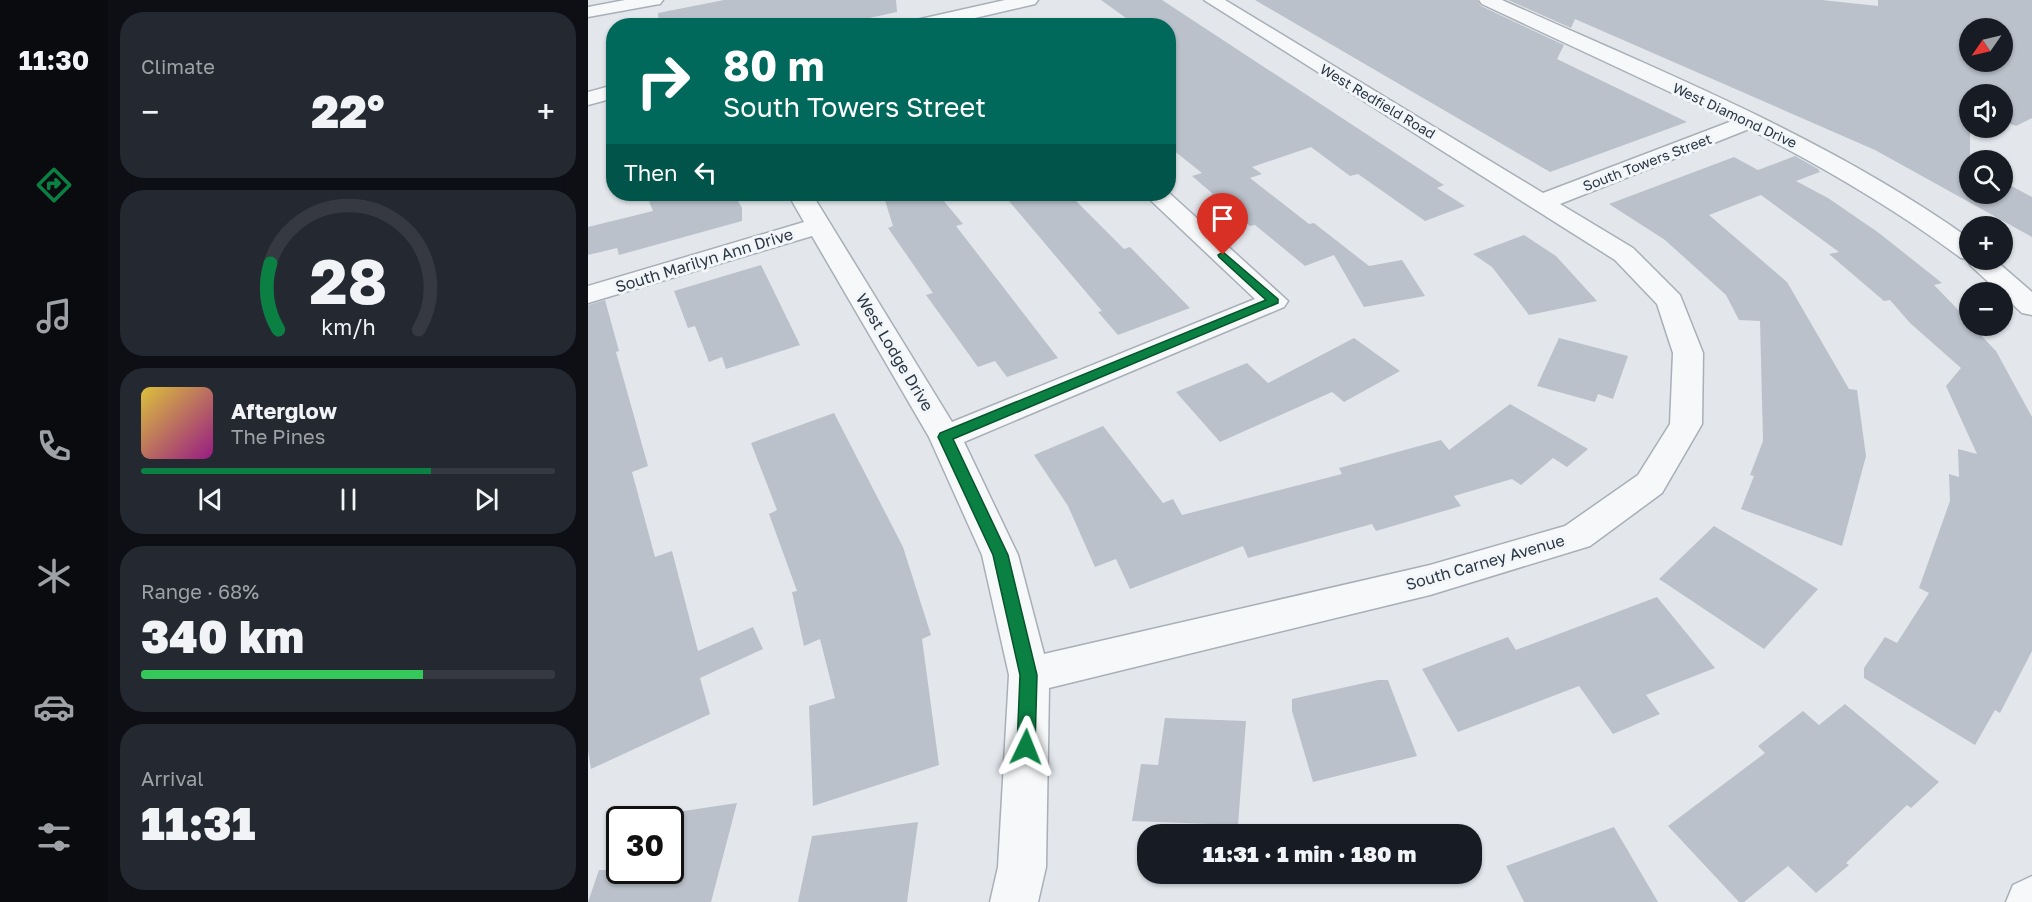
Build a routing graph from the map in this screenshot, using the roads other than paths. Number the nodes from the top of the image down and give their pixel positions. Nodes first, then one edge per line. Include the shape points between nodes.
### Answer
1 (654, 0) edge
2 (942, 0) edge
3 (1029, 0) edge
4 (1213, 0) edge
5 (1488, 0) edge
6 (588, 12) edge
7 (963, 18) edge
8 (971, 18) edge
9 (606, 93) edge
10 (588, 99) edge
11 (1751, 121) junction
12 (805, 201) edge
13 (1164, 201) edge
14 (1543, 202) junction
15 (820, 225) junction
16 (1959, 244) edge
17 (1991, 270) edge
18 (588, 295) edge
19 (2032, 307) edge
20 (945, 437) junction
21 (1029, 675) junction
22 (1014, 902) edge

1 - 6 street
2 - 7 street
3 - 8 street
4 - 14 street, West Redfield Road
5 - 11 street, West Diamond Drive
9 - 10 street
11 - 14 street, South Towers Street
11 - 16 street, West Diamond Drive via 1883,191
12 - 15 street, West Lodge Drive
13 - 20 street via 1274,301
14 - 21 street, South Carney Avenue via 1624,254 1670,301 1688,353 1686,424 1650,484 1577,536 1430,580
15 - 18 street, South Marilyn Ann Drive
15 - 20 street, West Lodge Drive
17 - 19 street
20 - 21 street, West Lodge Drive via 1000,555
21 - 22 street, West Lodge Drive via 1022,867

